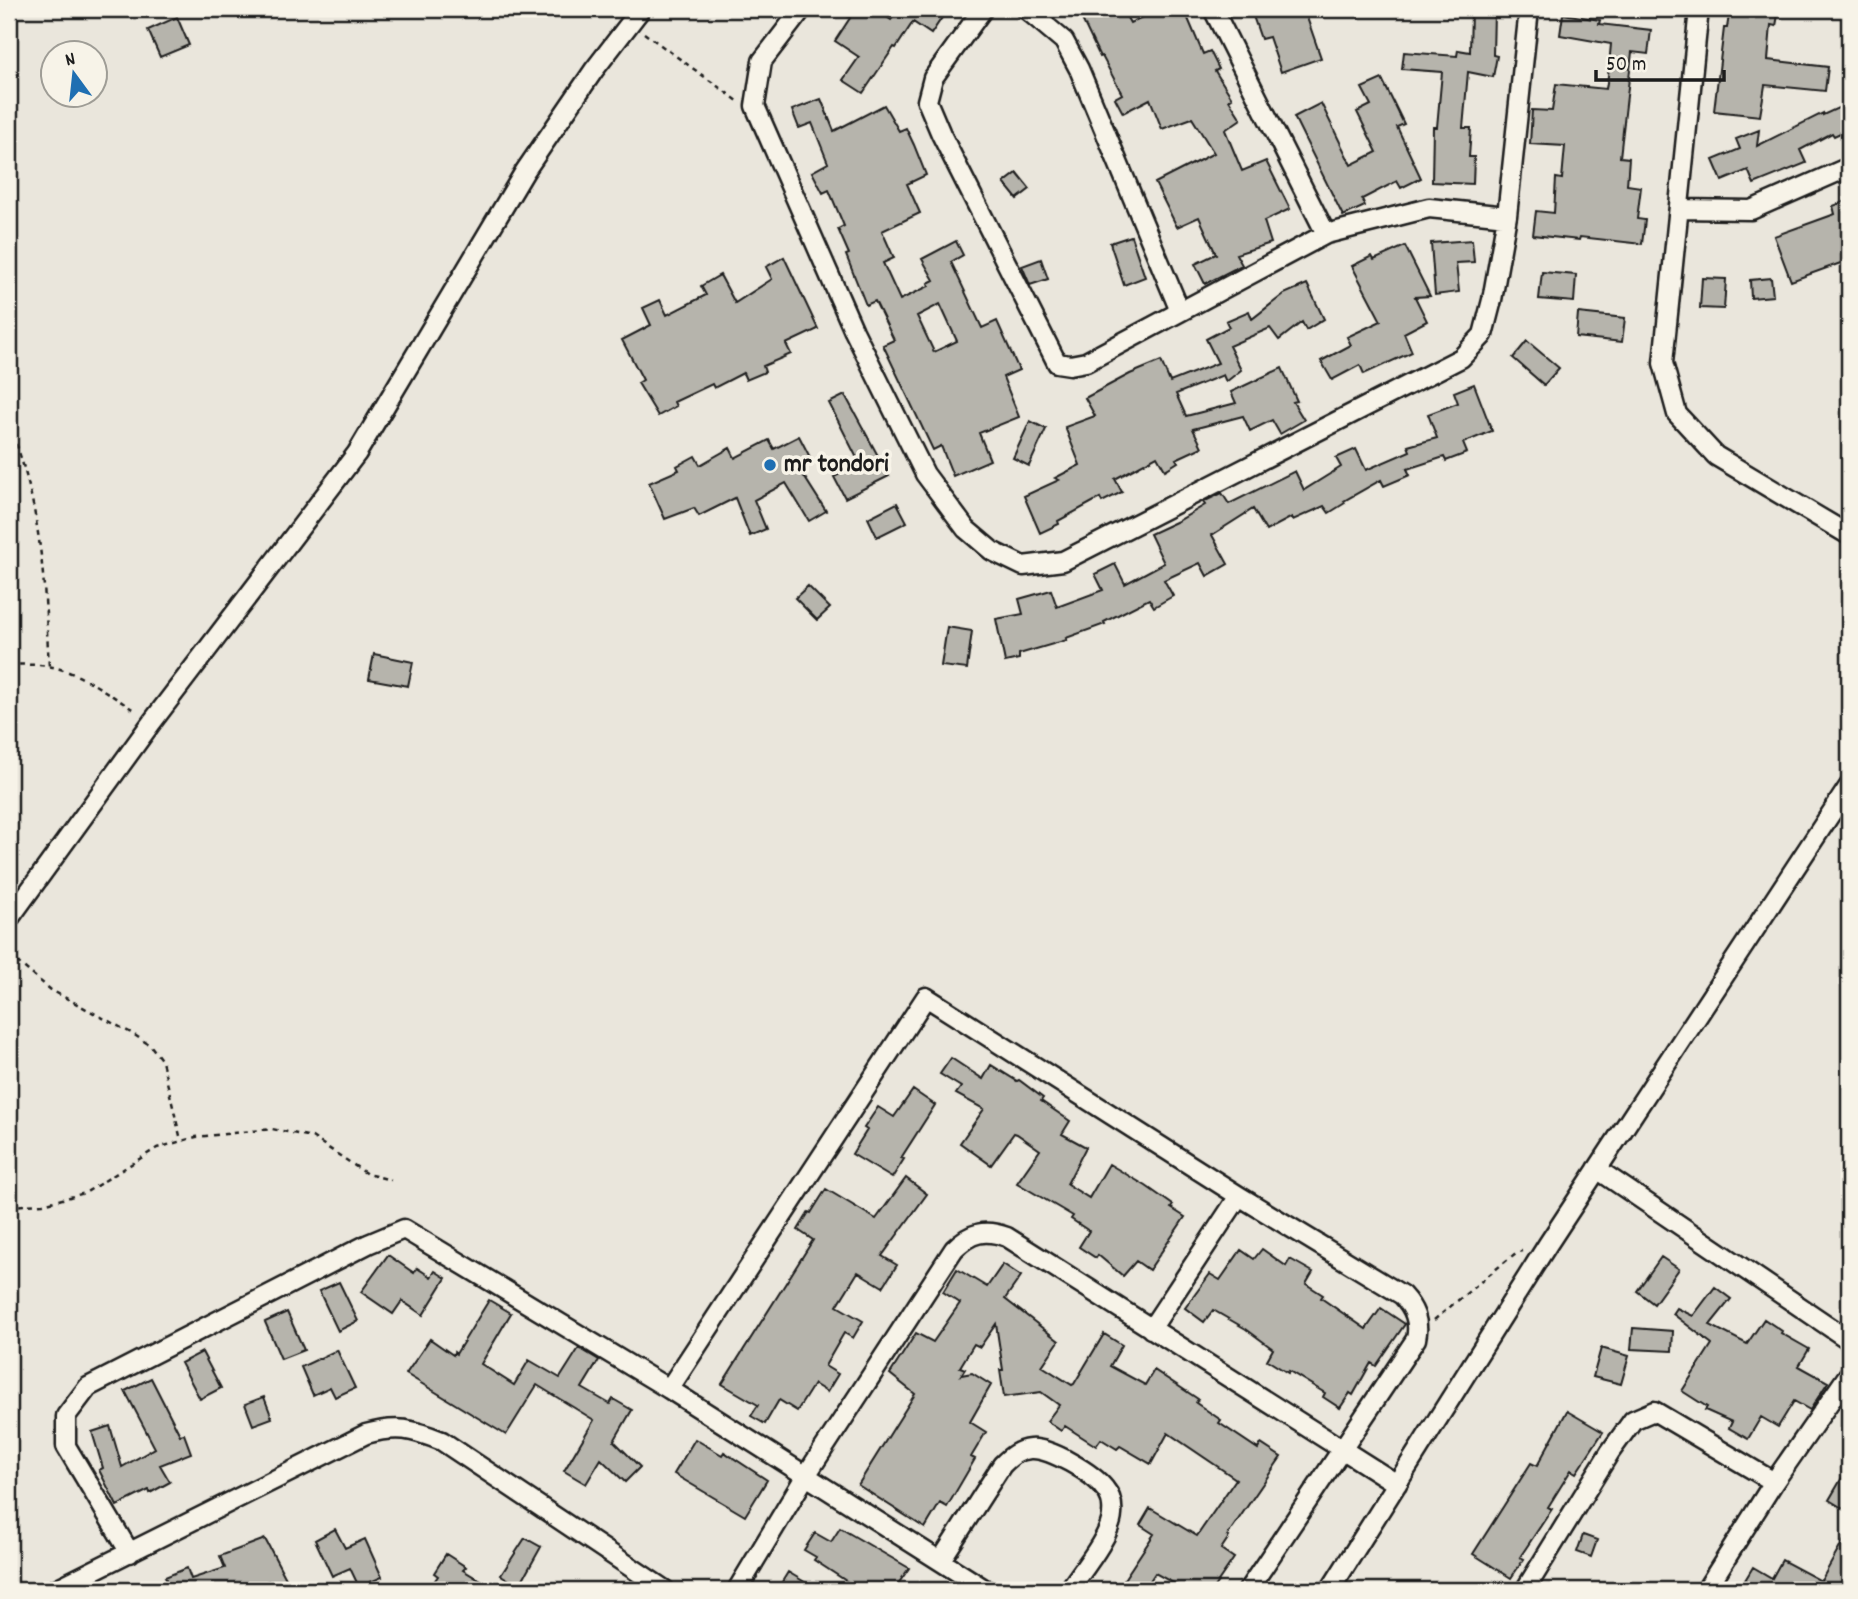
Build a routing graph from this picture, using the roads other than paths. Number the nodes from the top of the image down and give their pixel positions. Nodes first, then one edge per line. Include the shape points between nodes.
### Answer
1 (641, 9) edge
2 (802, 9) edge
3 (983, 9) edge
4 (1026, 9) edge
5 (1213, 9) edge
6 (1529, 9) edge
7 (1693, 10) edge
8 (1849, 167) edge
9 (1679, 209) junction
10 (1507, 216) junction
11 (1326, 234) junction
12 (1181, 311) junction
13 (1849, 535) edge
14 (1849, 786) edge
15 (9, 919) edge
16 (1597, 1169) junction
17 (1238, 1196) junction
18 (1151, 1329) junction
19 (1849, 1340) edge
20 (1849, 1374) edge
21 (668, 1389) junction
22 (1341, 1450) junction
23 (805, 1477) junction
24 (1774, 1482) junction
25 (1397, 1484) junction
26 (130, 1553) junction
27 (941, 1560) junction
28 (54, 1590) edge
29 (665, 1590) edge
30 (737, 1590) edge
31 (986, 1590) edge
32 (1069, 1590) edge
33 (1248, 1590) edge
34 (1330, 1590) edge
35 (1525, 1590) edge
36 (1706, 1590) edge

1 - 15 street via 525,171 357,453
2 - 10 street via 762,61 755,106 854,331 925,474 966,529 992,551 1023,566 1063,561 1461,358 1483,335
3 - 12 street via 933,78 927,101 1057,363 1086,362
4 - 12 street via 1064,41 1079,69
5 - 11 street
6 - 10 street
7 - 9 street
8 - 9 street via 1751,210
9 - 13 street via 1663,362 1677,414 1716,456
10 - 11 street via 1429,208
11 - 12 street
14 - 16 street
16 - 19 street
16 - 25 street
17 - 18 street
17 - 21 street via 926,997
17 - 22 street via 1402,1295 1416,1315 1416,1339
18 - 22 street
18 - 23 street via 1007,1237 978,1232 954,1249
20 - 24 street
21 - 23 street
21 - 26 street via 404,1230 88,1387 66,1416 66,1446
22 - 25 street
22 - 33 street
23 - 27 street
23 - 30 street
24 - 35 street via 1654,1411 1633,1420
24 - 36 street
25 - 34 street
26 - 28 street
26 - 29 street via 366,1434 401,1427 442,1441
27 - 31 street
27 - 32 street via 1002,1465 1013,1455 1041,1448 1095,1479 1112,1503 1107,1531

